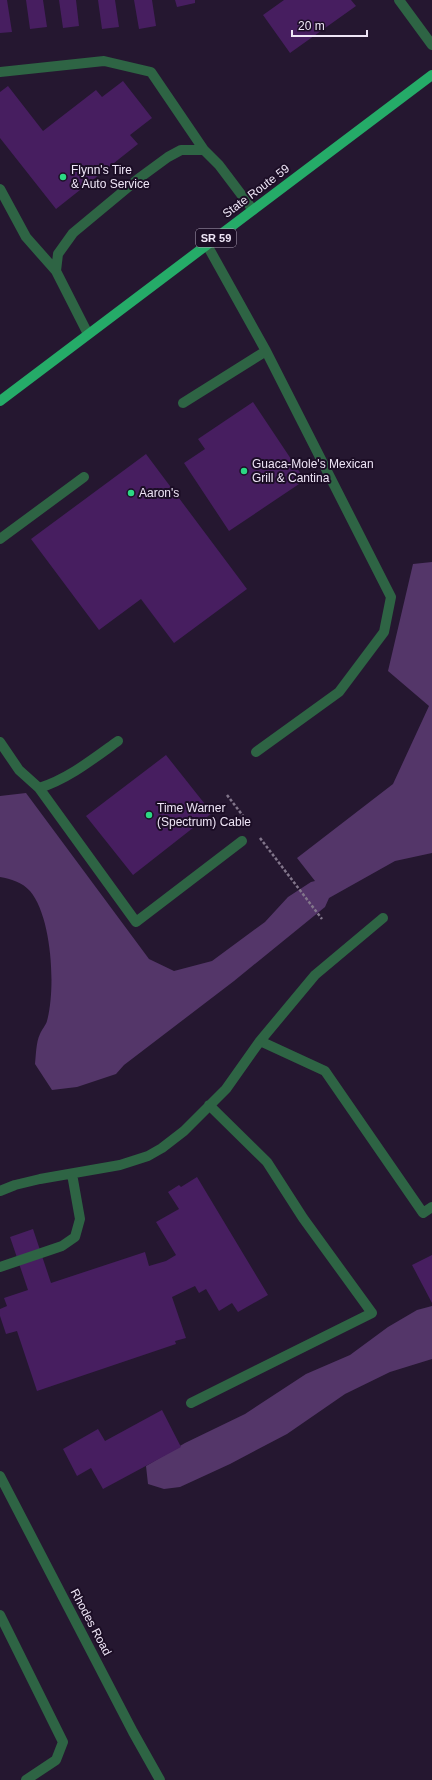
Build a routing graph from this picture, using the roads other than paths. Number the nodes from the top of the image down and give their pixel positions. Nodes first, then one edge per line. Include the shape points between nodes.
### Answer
1 (399, 0) edge
2 (432, 45) edge
3 (0, 72) edge
4 (432, 75) edge
5 (204, 150) junction
6 (0, 189) edge
7 (253, 210) junction
8 (207, 245) junction
9 (56, 271) junction
10 (88, 334) junction
11 (266, 351) junction
12 (0, 400) edge
13 (183, 403) dead end
14 (84, 477) dead end
15 (0, 539) edge
16 (118, 741) dead end
17 (0, 742) edge
18 (256, 752) dead end
19 (39, 788) junction
20 (242, 841) dead end
21 (383, 918) dead end
22 (260, 1041) junction
23 (210, 1105) junction
24 (72, 1174) junction
25 (0, 1191) edge
26 (432, 1207) edge
27 (0, 1267) edge
28 (192, 1403) dead end
29 (0, 1476) edge
30 (0, 1615) edge
31 (26, 1780) edge
32 (160, 1780) edge

1 - 2 street
3 - 5 street via 104,61 151,72
4 - 7 main road, State Route 59 / SR 59
5 - 7 street via 219,165
5 - 9 street via 180,150 138,179 73,233 58,254
6 - 9 street via 26,237
7 - 8 main road, State Route 59 / SR 59
8 - 10 main road, State Route 59 / SR 59
8 - 11 street
9 - 10 street
10 - 12 main road, State Route 59 / SR 59
11 - 13 street
11 - 18 street via 391,597 384,632 339,692
14 - 15 street
16 - 19 street via 76,770
17 - 19 street via 20,770
19 - 20 street via 136,922
21 - 22 street via 315,975
22 - 23 street via 226,1089
22 - 26 street via 325,1071 423,1212
23 - 24 street via 184,1131 148,1156 120,1165
23 - 28 street via 267,1162 303,1218 372,1313
24 - 25 street via 15,1185
24 - 27 street via 80,1219 75,1237 62,1246
29 - 32 street, Rhodes Road
30 - 31 street via 63,1742 56,1760

